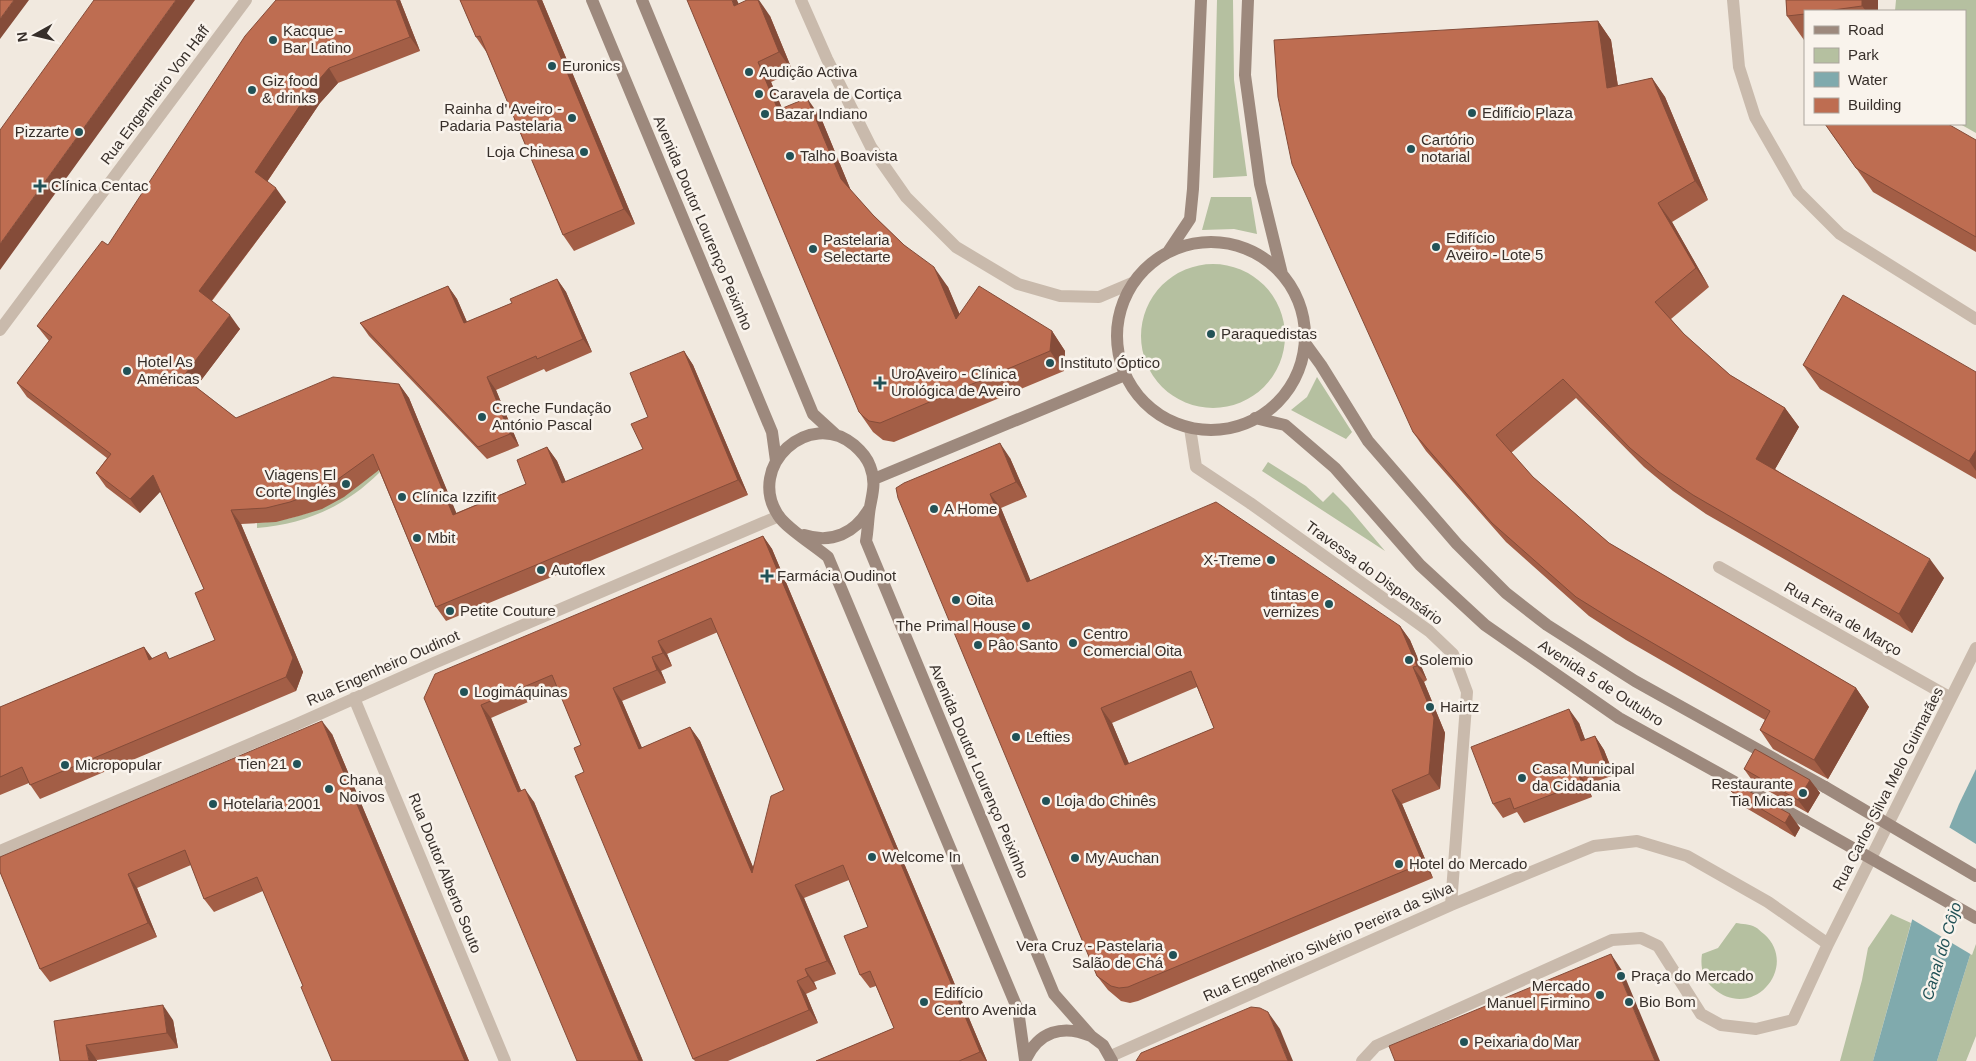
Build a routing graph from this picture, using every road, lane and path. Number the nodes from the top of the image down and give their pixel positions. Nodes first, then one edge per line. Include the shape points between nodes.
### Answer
1 (246, 0) edge
2 (592, 0) edge
3 (642, 0) edge
4 (801, 0) edge
5 (1201, 0) edge
6 (1248, 0) edge
7 (1733, 0) edge
8 (1168, 252) junction
9 (1282, 274) junction
10 (1132, 283) junction
11 (1976, 320) edge
12 (0, 330) edge
13 (1305, 343) junction
14 (1125, 375) junction
15 (1255, 418) junction
16 (1190, 428) junction
17 (836, 435) junction
18 (776, 461) junction
19 (874, 479) junction
20 (870, 506) junction
21 (779, 516) junction
22 (799, 534) junction
23 (1719, 567) dead end
24 (1976, 648) edge
25 (354, 698) junction
26 (1951, 698) junction
27 (0, 851) edge
28 (1976, 876) edge
29 (1451, 905) junction
30 (1976, 918) edge
31 (1828, 944) junction
32 (1092, 1036) junction
33 (1111, 1059) edge
34 (1025, 1060) edge
35 (505, 1061) edge
36 (1362, 1061) edge

1 - 12 street, Rua Engenheiro Von Haff
2 - 18 main road, Avenida Doutor Lourenço Peixinho via 772,432
3 - 17 main road, Avenida Doutor Lourenço Peixinho via 813,414
4 - 10 street via 871,147 906,197 956,247 1018,284 1060,296 1099,297
5 - 8 main road via 1190,218
6 - 9 main road via 1246,75 1260,184
7 - 11 street via 1739,67 1755,117 1798,192 1840,234
8 - 9 main road via 1197,242 1229,243 1258,254
8 - 10 main road via 1148,265
9 - 13 main road via 1296,295
10 - 14 main road via 1119,312 1117,344
13 - 15 main road via 1296,375 1279,401
13 - 28 main road, Avenida 5 de Outubro, bridge via 1368,441 1457,544 1506,593 1547,625 1635,681
14 - 16 main road via 1141,399 1163,418
14 - 19 main road
15 - 16 main road via 1234,427
15 - 30 main road, Avenida 5 de Outubro, bridge via 1285,425 1335,468 1420,565 1485,625 1619,718
16 - 29 street, Travessa do Dispensário via 1196,468 1429,631 1453,654 1467,692
17 - 18 main road via 802,438 787,447
17 - 19 main road, Avenida Doutor Lourenço Peixinho via 862,451
18 - 21 main road, Avenida Doutor Lourenço Peixinho via 770,489 772,503
19 - 20 main road, Avenida Doutor Lourenço Peixinho
20 - 22 main road, Avenida Doutor Lourenço Peixinho via 862,521 849,532 833,538 816,539
20 - 32 main road, Avenida Doutor Lourenço Peixinho via 866,541 1054,994
21 - 22 main road, Avenida Doutor Lourenço Peixinho
21 - 25 street, Rua Engenheiro Oudinot
22 - 34 main road, Avenida Doutor Lourenço Peixinho via 828,557 832,566 1018,1010
23 - 26 street, Rua Feira de Março
24 - 26 street, Rua Carlos Silva Melo Guimarães
25 - 27 street, Rua Engenheiro Oudinot
25 - 35 street, Rua Doutor Alberto Souto
26 - 31 street, Rua Carlos Silva Melo Guimarães
29 - 31 street, Rua Engenheiro Silvério Pereira da Silva via 1594,846 1637,842 1687,856 1768,902
29 - 33 street, Rua Engenheiro Silvério Pereira da Silva
31 - 36 street via 1793,1020 1756,1029 1721,1025 1701,1014 1658,946 1641,938 1612,940 1376,1046
32 - 33 main road, Avenida Doutor Lourenço Peixinho via 1103,1045
32 - 34 main road, Avenida Doutor Lourenço Peixinho via 1078,1030 1052,1033 1031,1048

